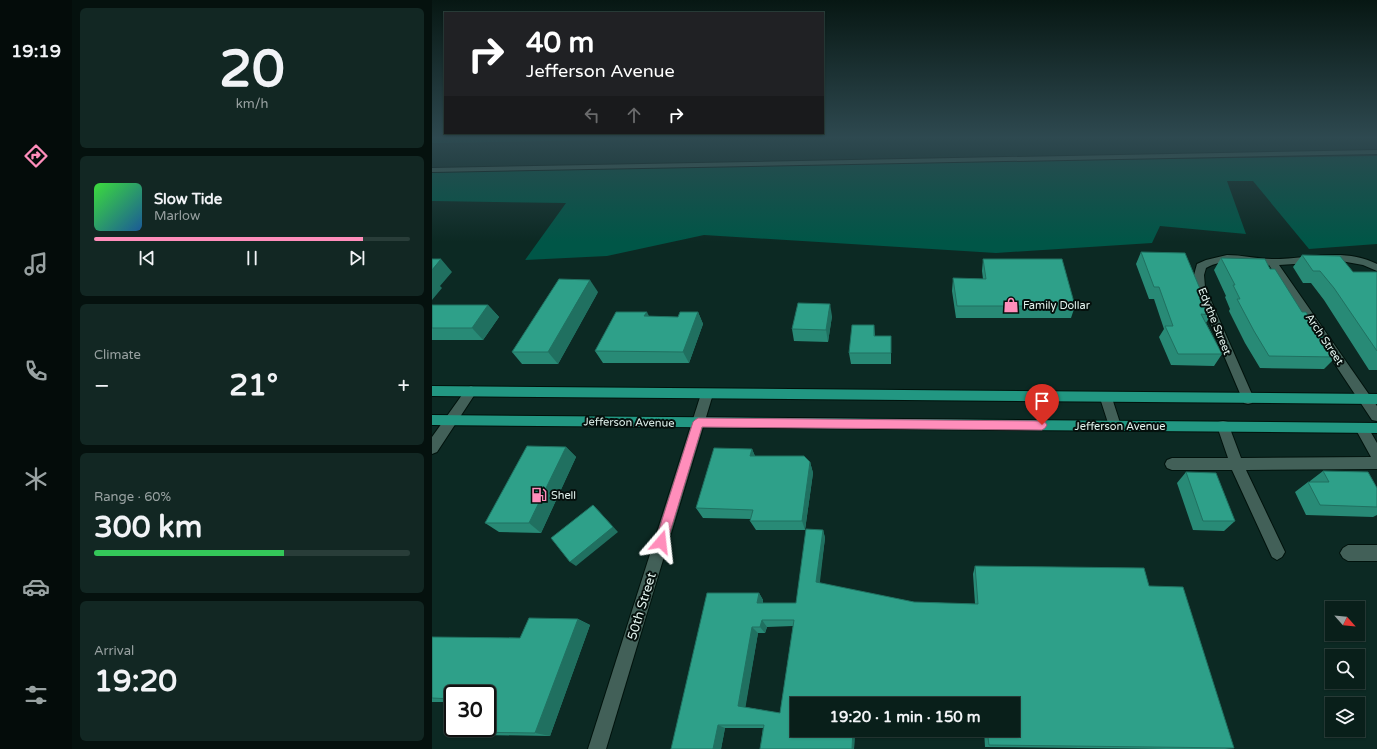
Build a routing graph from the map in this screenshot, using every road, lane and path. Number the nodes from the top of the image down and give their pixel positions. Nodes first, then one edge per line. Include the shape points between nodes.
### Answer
1 (1272, 262) junction
2 (1377, 268) edge
3 (432, 391) edge
4 (471, 391) junction
5 (707, 394) junction
6 (1106, 398) junction
7 (1248, 399) junction
8 (1371, 399) edge
9 (1377, 416) edge
10 (432, 420) edge
11 (451, 420) junction
12 (698, 422) junction
13 (1115, 426) junction
14 (1223, 426) junction
15 (1361, 428) junction
16 (1377, 428) edge
17 (432, 448) edge
18 (1377, 455) edge
19 (1377, 463) edge
20 (1172, 464) dead end
21 (1237, 464) junction
22 (1277, 552) dead end
23 (1377, 552) edge
24 (1348, 553) dead end
25 (597, 749) edge

1 - 2 street via 1314,258 1356,260
1 - 7 street, Edythe Street via 1216,259 1201,266 1199,275 1200,287
1 - 8 street, Arch Street
3 - 4 main road
4 - 5 main road
4 - 11 street
5 - 6 main road
5 - 12 street, 50th Street
6 - 7 main road
6 - 13 street
7 - 8 main road
8 - 9 street, Arch Street
10 - 11 main road, Jefferson Avenue
11 - 12 main road, Jefferson Avenue
11 - 17 street
12 - 13 main road, Jefferson Avenue
12 - 25 street, 50th Street
13 - 14 main road, Jefferson Avenue
14 - 15 main road, Jefferson Avenue
14 - 21 street
15 - 16 main road, Jefferson Avenue
15 - 18 street
19 - 21 street
20 - 21 street
21 - 22 street
23 - 24 street

